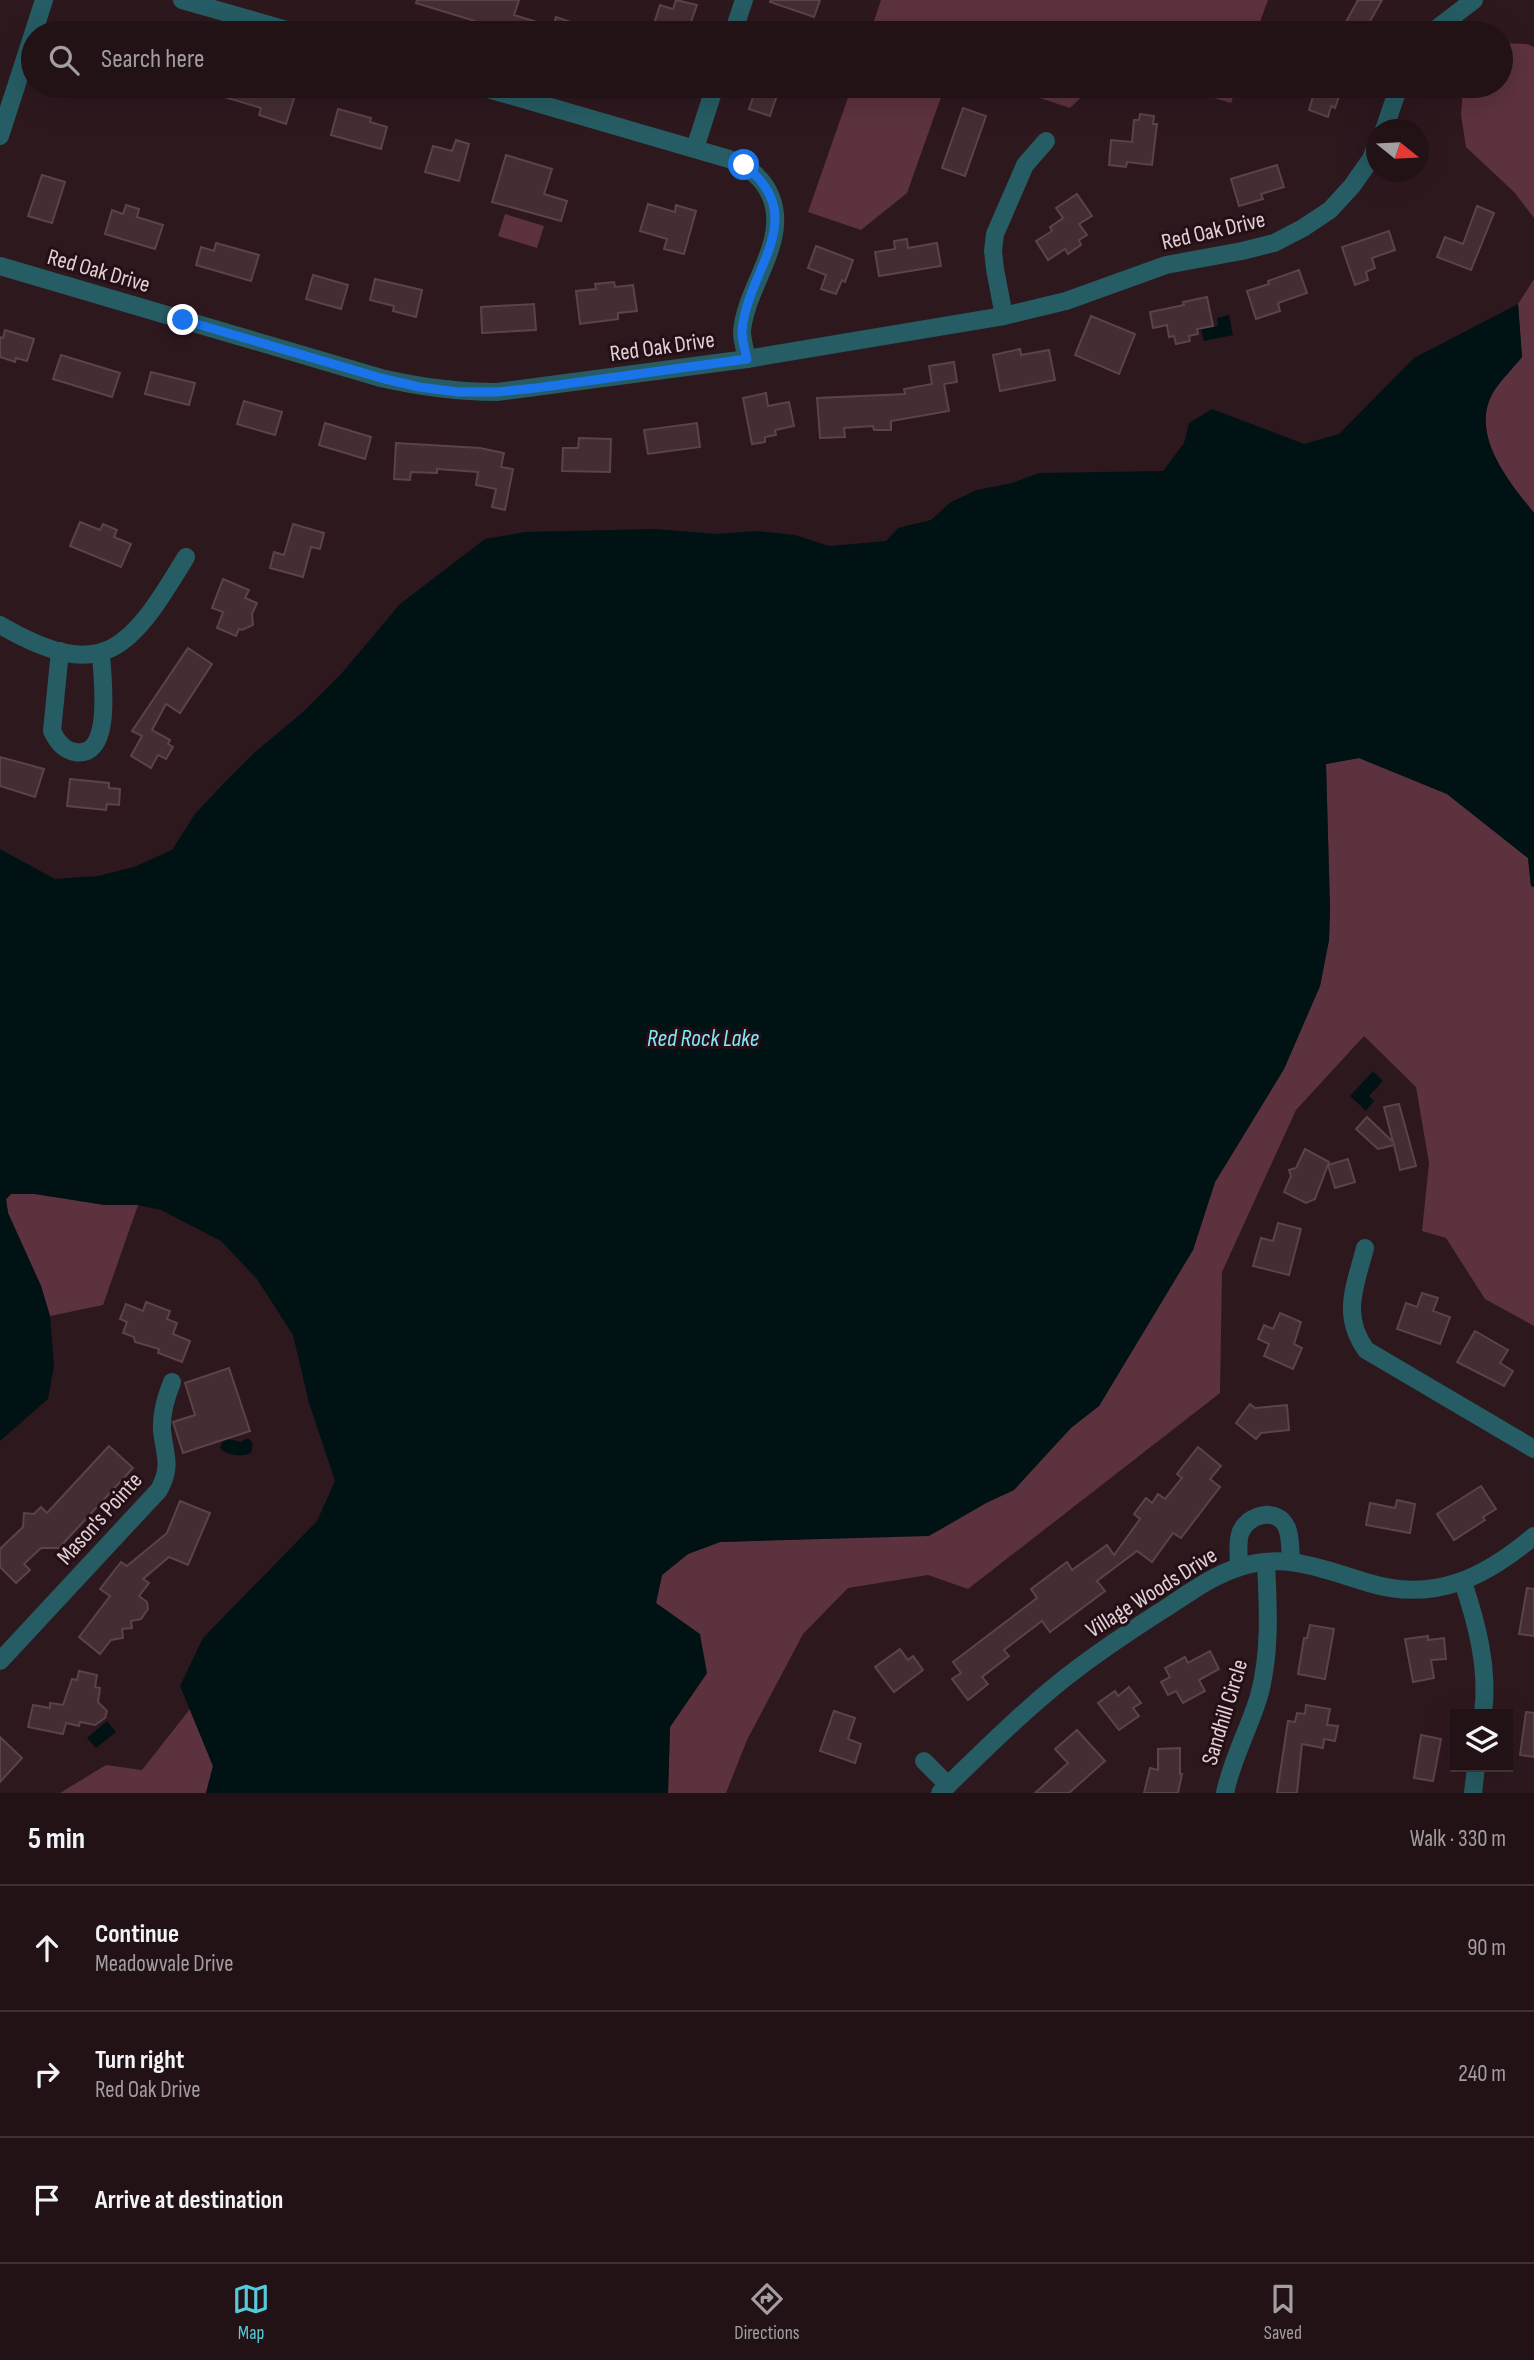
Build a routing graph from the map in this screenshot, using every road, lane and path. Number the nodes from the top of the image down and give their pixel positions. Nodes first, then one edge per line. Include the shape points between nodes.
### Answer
1 (44, 0) edge
2 (181, 0) edge
3 (744, 0) edge
4 (1474, 0) edge
5 (37, 21) edge
6 (255, 21) edge
7 (737, 21) edge
8 (1447, 21) edge
9 (21, 71) edge
10 (520, 98) edge
11 (711, 98) edge
12 (1395, 98) edge
13 (1388, 119) edge
14 (0, 136) edge
15 (1046, 141) dead end
16 (695, 148) junction
17 (1366, 166) edge
18 (0, 267) edge
19 (1004, 316) junction
20 (747, 359) junction
21 (186, 557) dead end
22 (0, 625) edge
23 (60, 651) junction
24 (102, 653) junction
25 (1365, 1248) dead end
26 (172, 1382) dead end
27 (1534, 1449) edge
28 (1534, 1536) edge
29 (1291, 1560) junction
30 (1266, 1562) junction
31 (1239, 1567) junction
32 (1463, 1582) junction
33 (0, 1661) edge
34 (1483, 1709) edge
35 (925, 1761) dead end
36 (1475, 1772) edge
37 (944, 1789) edge
38 (1225, 1793) edge
39 (1473, 1793) edge

1 - 5 street
2 - 6 street
3 - 7 street
4 - 8 street
9 - 14 street
10 - 16 street
11 - 16 street
12 - 13 street
15 - 19 street via 1025,165 995,234 993,251
16 - 20 street via 744,165 758,176 774,204 774,239 742,333
17 - 19 street, Red Oak Drive via 1330,210 1274,243 1166,265 1066,301
18 - 20 street, Red Oak Drive via 381,378 458,392 536,388
19 - 20 street, Red Oak Drive
21 - 24 street via 127,640
22 - 23 street
23 - 24 street
23 - 24 street via 52,731 64,748 75,752 87,752 98,744 102,731
25 - 27 street via 1351,1310 1357,1337 1366,1350
26 - 33 street, Mason's Pointe via 163,1405 168,1465 159,1490
28 - 32 street, Village Woods Drive via 1508,1558
29 - 30 street, Village Woods Drive
29 - 31 street via 1284,1522 1262,1515 1246,1522 1240,1532
29 - 32 street, Village Woods Drive via 1390,1589 1425,1590
30 - 31 street, Village Woods Drive
30 - 38 street, Sandhill Circle via 1266,1659 1259,1695
31 - 37 street, Village Woods Drive via 1204,1584 1075,1669
32 - 34 street via 1482,1653
35 - 37 street, Village Woods Drive
36 - 39 street

